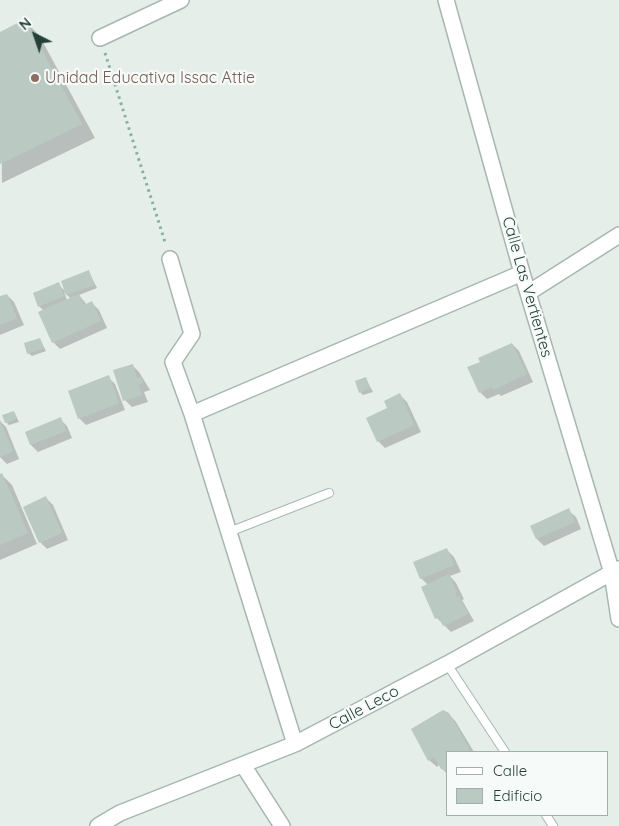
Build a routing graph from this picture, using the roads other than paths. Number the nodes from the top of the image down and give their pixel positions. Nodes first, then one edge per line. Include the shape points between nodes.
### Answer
1 (182, 0) edge
2 (446, 0) edge
3 (100, 38) road end
4 (619, 235) edge
5 (170, 259) road end
6 (522, 273) junction
7 (528, 293) junction
8 (192, 414) junction
9 (328, 493) dead end
10 (229, 532) junction
11 (615, 570) edge
12 (619, 619) edge
13 (447, 664) junction
14 (295, 744) junction
15 (504, 751) edge
16 (243, 765) junction
17 (98, 826) edge
18 (282, 826) edge

1 - 3 street
2 - 6 street, Calle Las Vertientes
4 - 7 street
5 - 8 street via 192,334 173,362
6 - 7 street, Calle Las Vertientes
6 - 8 street
7 - 11 street, Calle Las Vertientes
8 - 10 street
9 - 10 lane
10 - 14 street
11 - 12 street, Calle Las Vertientes
11 - 13 street, Calle Leco
13 - 14 street, Calle Leco
13 - 15 lane
14 - 16 street, Calle Leco
16 - 17 street, Calle Leco via 120,813
16 - 18 street

